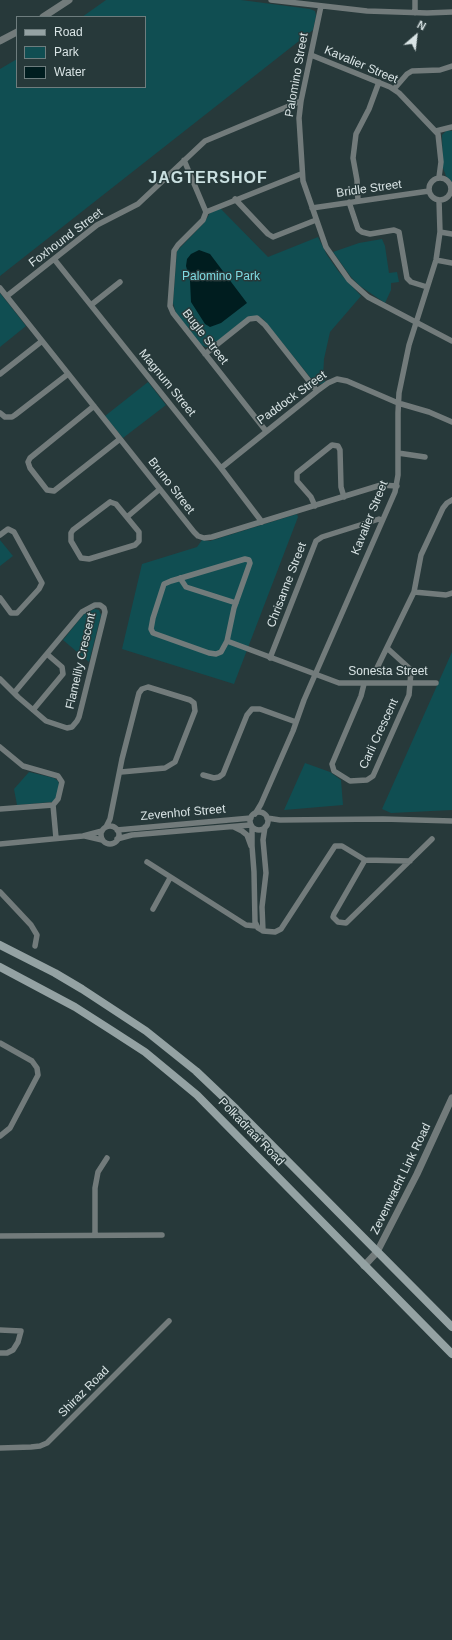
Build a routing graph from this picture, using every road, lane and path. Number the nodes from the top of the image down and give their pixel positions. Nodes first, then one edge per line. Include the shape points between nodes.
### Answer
1 (69, 0) edge
2 (271, 0) edge
3 (415, 0) edge
4 (322, 6) junction
5 (415, 12) junction
6 (452, 12) edge
7 (45, 16) edge
8 (16, 33) edge
9 (0, 41) edge
10 (311, 55) junction
11 (452, 66) edge
12 (379, 82) junction
13 (394, 89) junction
14 (301, 101) junction
15 (452, 127) edge
16 (436, 131) junction
17 (184, 160) junction
18 (301, 174) junction
19 (439, 177) junction
20 (452, 189) edge
21 (429, 191) junction
22 (235, 199) junction
23 (439, 200) junction
24 (358, 201) junction
25 (349, 202) junction
26 (312, 208) junction
27 (206, 212) junction
28 (316, 220) junction
29 (440, 232) junction
30 (452, 234) edge
31 (54, 259) junction
32 (436, 260) junction
33 (452, 263) edge
34 (120, 282) dead end
35 (427, 287) junction
36 (0, 288) edge
37 (7, 296) junction
38 (91, 305) junction
39 (416, 322) junction
40 (452, 340) edge
41 (42, 341) junction
42 (205, 354) junction
43 (0, 374) edge
44 (68, 374) junction
45 (317, 391) junction
46 (398, 404) junction
47 (94, 406) junction
48 (0, 413) edge
49 (452, 422) edge
50 (266, 431) junction
51 (120, 439) junction
52 (398, 453) junction
53 (426, 457) dead end
54 (221, 468) junction
55 (397, 486) junction
56 (160, 489) junction
57 (344, 497) junction
58 (452, 500) edge
59 (315, 506) junction
60 (126, 517) junction
61 (382, 521) junction
62 (262, 522) junction
63 (0, 535) edge
64 (180, 578) junction
65 (414, 592) junction
66 (452, 593) edge
67 (0, 598) edge
68 (236, 603) junction
69 (227, 641) junction
70 (387, 648) junction
71 (47, 654) junction
72 (270, 658) junction
73 (375, 672) dead end
74 (315, 675) junction
75 (0, 679) edge
76 (410, 683) junction
77 (436, 683) dead end
78 (364, 684) junction
79 (14, 693) junction
80 (33, 710) junction
81 (296, 722) junction
82 (0, 747) edge
83 (121, 772) junction
84 (203, 775) dead end
85 (261, 804) junction
86 (53, 805) junction
87 (0, 810) edge
88 (253, 816) junction
89 (265, 816) junction
90 (110, 819) junction
91 (280, 820) junction
92 (452, 821) edge
93 (231, 826) junction
94 (251, 826) junction
95 (266, 826) junction
96 (115, 828) junction
97 (104, 829) junction
98 (83, 836) junction
99 (56, 838) junction
100 (118, 839) junction
101 (432, 839) dead end
102 (102, 840) junction
103 (0, 844) edge
104 (252, 846) junction
105 (365, 860) junction
106 (410, 861) junction
107 (147, 862) dead end
108 (170, 878) junction
109 (0, 892) edge
110 (153, 910) dead end
111 (256, 926) junction
112 (263, 931) junction
113 (0, 945) edge
114 (35, 946) dead end
115 (0, 967) edge
116 (0, 1043) edge
117 (452, 1098) edge
118 (0, 1136) edge
119 (107, 1158) dead end
120 (95, 1235) junction
121 (162, 1235) dead end
122 (0, 1236) edge
123 (377, 1252) junction
124 (364, 1266) junction
125 (169, 1321) dead end
126 (452, 1327) edge
127 (0, 1330) edge
128 (0, 1353) edge
129 (452, 1354) edge
130 (0, 1448) edge

1 - 7 street
2 - 4 street
3 - 5 street
4 - 5 street via 367,11
4 - 10 street, Palomino Street
5 - 6 street
8 - 9 street
10 - 12 street, Kavalier Street
10 - 14 street, Palomino Street
11 - 13 street via 440,70 412,71
12 - 13 street, Kavalier Street
12 - 24 street via 356,134 353,158
13 - 16 street, Kavalier Street
14 - 17 street, Foxhound Street via 209,139
14 - 18 street, Palomino Street
15 - 16 street
16 - 19 street via 440,138
17 - 27 street
17 - 31 street, Foxhound Street via 138,204 97,225
18 - 22 street
18 - 26 street, Palomino Street
19 - 20 street via 448,180
19 - 21 street via 431,182
20 - 23 street via 448,197
21 - 23 street
21 - 24 street, Bridle Street
22 - 27 street
22 - 28 street via 273,237
23 - 29 street, Kavalier Street
24 - 25 street, Bridle Street
25 - 26 street, Bridle Street
25 - 35 street via 358,229 362,232 399,232 407,278 411,282
26 - 28 street, Palomino Street
27 - 42 street, Bugle Street via 203,220 174,251 170,302 173,313
28 - 39 street, Palomino Street via 326,247 358,290
29 - 30 street
29 - 32 street, Kavalier Street
31 - 37 street, Foxhound Street
31 - 38 street, Magnum Street
32 - 33 street
32 - 35 street, Kavalier Street
34 - 38 street
35 - 39 street, Kavalier Street
36 - 37 street, Bruno Street
37 - 41 street, Bruno Street
38 - 54 street, Magnum Street
39 - 40 street, Palomino Street
39 - 46 street, Kavalier Street via 409,344
41 - 43 street
41 - 44 street, Bruno Street
42 - 45 street via 249,319 257,318
42 - 50 street, Bugle Street
44 - 47 street, Bruno Street
44 - 48 street via 12,417 5,417
45 - 46 street, Paddock Street via 333,380 341,379
45 - 50 street, Paddock Street
46 - 49 street, Paddock Street
46 - 52 street, Kavalier Street
47 - 51 street, Bruno Street
47 - 51 street via 30,458 30,468 47,490 54,491
50 - 54 street, Paddock Street
51 - 56 street, Bruno Street
52 - 53 street
52 - 55 street, Kavalier Street
54 - 62 street, Magnum Street
55 - 57 street, Bruno Street via 381,485
55 - 61 street, Kavalier Street
56 - 60 street
56 - 62 street, Bruno Street via 194,532 201,537 208,538
57 - 59 street, Bruno Street
57 - 59 street via 341,487 340,450 338,446 332,445 297,473 297,481 311,497
58 - 65 street via 443,508 422,556
59 - 62 street, Bruno Street
60 - 60 street via 116,504 110,502 73,530 70,538 80,556 89,559 137,544 140,534
61 - 72 street, Chrisanne Street via 378,519 316,541
61 - 74 street, Kavalier Street
63 - 67 street via 8,529 14,532 42,583 17,613 11,612
64 - 68 street via 186,587
64 - 68 street via 249,560 250,564
64 - 69 street via 164,584 161,588 151,628 153,634 216,654 221,652
65 - 66 street via 446,595
65 - 70 street
68 - 69 street
69 - 72 street, Sonesta Street
70 - 73 street
70 - 76 street, Carli Crescent via 409,668
71 - 79 street, Flamelily Crescent
71 - 80 street, Flamelily Crescent via 64,672
71 - 80 street, Flamelily Crescent via 82,612 95,605 104,608 77,721 72,727 67,728 54,725
72 - 74 street, Sonesta Street
74 - 78 street, Sonesta Street via 339,683
74 - 81 street, Kavalier Street
75 - 79 street
76 - 77 street, Sonesta Street
76 - 78 street, Sonesta Street
76 - 78 street, Carli Crescent via 409,695 374,774 367,780 350,781 334,771 332,762
79 - 80 street, Flamelily Crescent
81 - 84 street via 260,709 252,709 247,715 223,774 219,778
81 - 85 street, Kavalier Street
82 - 86 street via 23,766 60,778 60,795
83 - 83 street via 142,689 148,687 194,703 196,711 175,762 165,768
83 - 90 street
85 - 88 street, Kavalier Street
85 - 89 street
86 - 87 street
86 - 99 street
88 - 89 street, Zevenhof Street
88 - 94 street
88 - 96 street, Zevenhof Street
89 - 91 street, Zevenhof Street
89 - 95 street
90 - 96 street
90 - 97 street
91 - 92 street
91 - 95 street
93 - 94 street, Zevenhof Street
93 - 100 street, Zevenhof Street via 132,835
93 - 104 street via 242,831
94 - 95 street, Zevenhof Street via 259,829
94 - 104 street
95 - 112 street via 263,840 266,873 262,907
96 - 97 street, Zevenhof Street
96 - 100 street
97 - 98 street, Zevenhof Street
97 - 102 street
98 - 99 street, Zevenhof Street
98 - 102 street, Zevenhof Street
99 - 103 street, Zevenhof Street
100 - 102 street, Zevenhof Street via 110,844
101 - 106 street
104 - 111 street
105 - 106 street
105 - 106 street via 334,914 333,917 338,922 346,923
105 - 112 street via 342,846 335,846 281,929 275,932
107 - 108 street
108 - 110 street
108 - 111 street via 246,925
109 - 114 street via 31,925 37,935
111 - 112 street
113 - 123 main road, Polkadraai Road via 82,989 146,1031 174,1053 218,1091
115 - 124 main road, Polkadraai Road via 75,1007 145,1052 197,1094
116 - 118 street via 32,1061 38,1075 10,1128
117 - 123 street, Zevenwacht Link Road
119 - 120 street via 98,1172 95,1188
120 - 121 street
120 - 122 street
123 - 124 street, Zevenwacht Link Road
123 - 126 main road, Polkadraai Road
124 - 129 main road, Polkadraai Road
125 - 130 street, Shiraz Road via 50,1441 40,1446
127 - 128 street via 21,1331 13,1350

